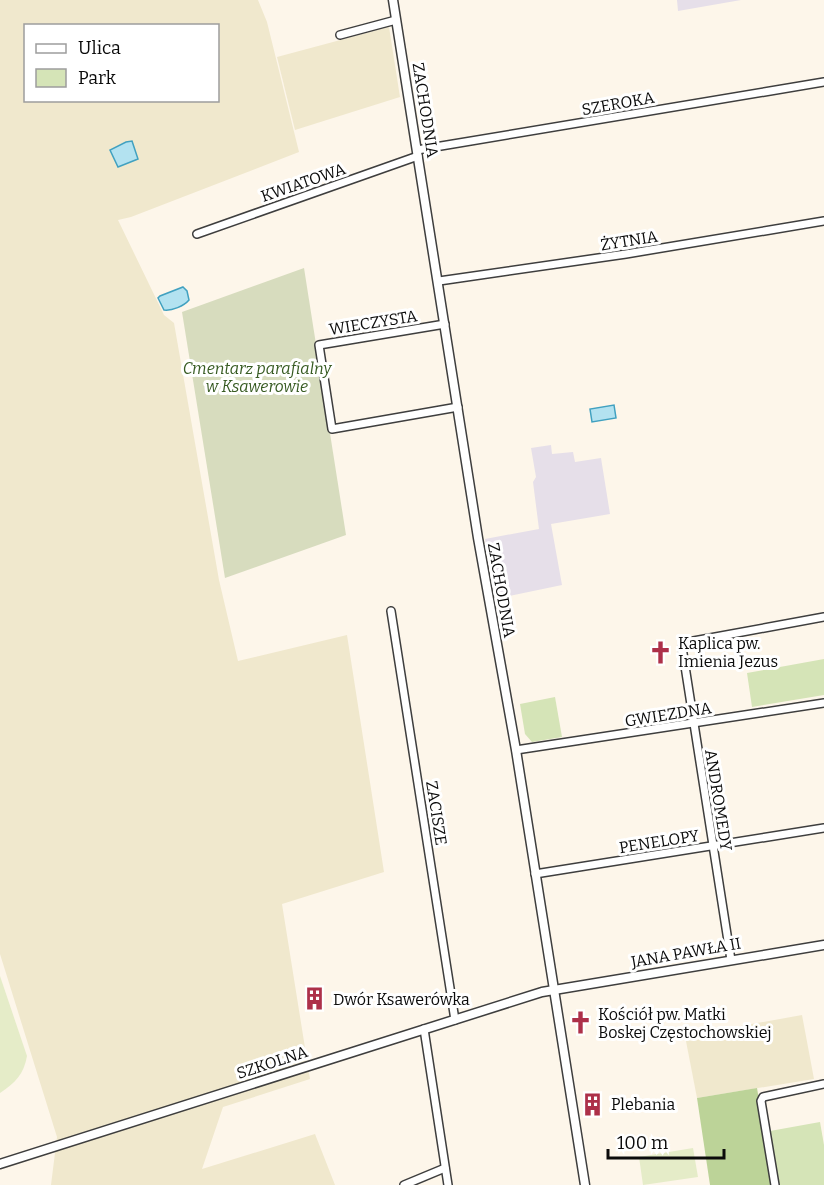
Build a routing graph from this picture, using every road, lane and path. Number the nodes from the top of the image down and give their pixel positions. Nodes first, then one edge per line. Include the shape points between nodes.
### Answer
1 (393, 0) edge
2 (396, 20) junction
3 (340, 35) dead end
4 (824, 82) edge
5 (417, 153) junction
6 (824, 221) edge
7 (198, 234) dead end
8 (439, 281) junction
9 (445, 324) junction
10 (458, 407) junction
11 (391, 611) dead end
12 (824, 617) edge
13 (824, 703) edge
14 (693, 724) junction
15 (516, 750) junction
16 (824, 828) edge
17 (712, 846) junction
18 (535, 874) junction
19 (824, 945) edge
20 (731, 960) junction
21 (554, 990) junction
22 (455, 1020) junction
23 (424, 1029) junction
24 (824, 1084) edge
25 (0, 1164) edge
26 (445, 1168) junction
27 (404, 1185) edge
28 (448, 1185) edge
29 (585, 1185) edge
30 (775, 1185) edge

1 - 2 street, ZACHODNIA
2 - 3 street
2 - 5 street, ZACHODNIA
4 - 5 street, SZEROKA
5 - 7 street, KWIATOWA
5 - 8 street, ZACHODNIA
6 - 8 street, ŻYTNIA
8 - 9 street, ZACHODNIA
9 - 10 street, ZACHODNIA
9 - 10 street, WIECZYSTA via 319,345 332,429
10 - 15 street, ZACHODNIA
11 - 22 street, ZACISZE
12 - 14 street, ANDROMEDY via 683,645
13 - 14 street, GWIEZDNA
14 - 15 street, GWIEZDNA
14 - 17 street, ANDROMEDY
15 - 18 street, ZACHODNIA
16 - 17 street, PENELOPY
17 - 18 street, PENELOPY
17 - 20 street, ANDROMEDY
18 - 21 street, ZACHODNIA
19 - 20 street, JANA PAWŁA II
20 - 21 street, JANA PAWŁA II
21 - 22 street, SZKOLNA
21 - 29 street, ZACHODNIA
22 - 23 street, SZKOLNA
23 - 25 street, SZKOLNA
23 - 26 street
24 - 30 street via 763,1096
26 - 27 street
26 - 28 street

